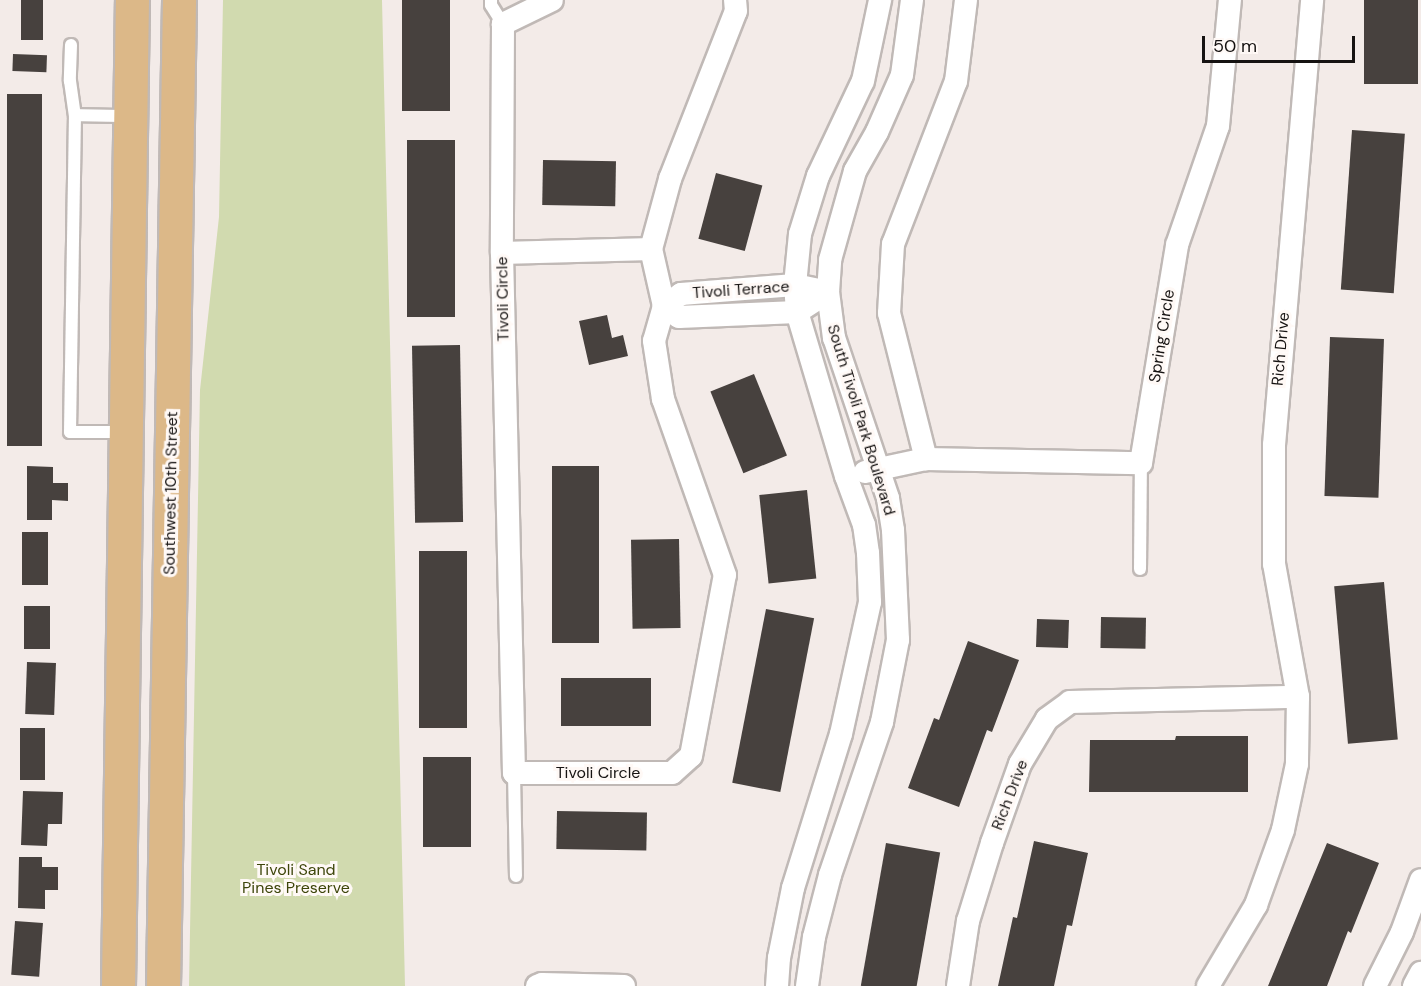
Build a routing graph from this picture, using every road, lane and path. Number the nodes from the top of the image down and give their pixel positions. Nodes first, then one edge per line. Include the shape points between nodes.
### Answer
1 (132, 0) edge
2 (179, 0) edge
3 (491, 0) edge
4 (552, 0) edge
5 (735, 0) edge
6 (880, 0) edge
7 (912, 0) edge
8 (966, 0) edge
9 (1230, 0) edge
10 (1312, 0) edge
11 (503, 24) junction
12 (71, 45) dead end
13 (75, 115) junction
14 (129, 116) junction
15 (651, 249) junction
16 (502, 253) junction
17 (795, 285) junction
18 (828, 292) junction
19 (664, 306) junction
20 (797, 312) junction
21 (126, 432) junction
22 (926, 459) junction
23 (1141, 463) junction
24 (879, 469) junction
25 (846, 476) junction
26 (1140, 569) dead end
27 (1299, 697) junction
28 (514, 773) junction
29 (516, 876) dead end
30 (1421, 880) edge
31 (1421, 973) edge
32 (1380, 984) edge
33 (118, 986) edge
34 (164, 986) edge
35 (537, 986) edge
36 (624, 986) edge
37 (777, 986) edge
38 (807, 986) edge
39 (958, 986) edge
40 (1208, 986) edge
41 (1414, 986) edge

1 - 14 main road
2 - 34 main road, Southwest 10th Street
3 - 11 lane
4 - 11 street
5 - 15 street, Tivoli Circle via 736,11 670,179
6 - 17 street, South Tivoli Park Boulevard via 863,81 818,176 800,234
7 - 18 street, South Tivoli Park Boulevard via 902,75 855,171 830,260
8 - 22 street via 956,81 893,244 890,313
9 - 23 street, Spring Circle via 1218,126 1177,244
10 - 27 street, Rich Drive via 1274,445 1274,564
11 - 16 street, Tivoli Circle
12 - 13 lane via 70,81
13 - 14 lane
13 - 21 lane via 70,432
14 - 21 main road
15 - 16 street
15 - 19 street, Tivoli Circle
16 - 28 street, Tivoli Circle
17 - 18 street, Tivoli Terrace
17 - 19 street, Tivoli Terrace via 681,294
17 - 20 street, South Tivoli Park Boulevard
18 - 20 street, Tivoli Terrace
18 - 24 street, South Tivoli Park Boulevard via 834,338
19 - 20 street, Tivoli Terrace via 679,317
19 - 28 street, Tivoli Circle via 654,341 663,399 725,575 691,756 672,773
20 - 25 street, South Tivoli Park Boulevard
21 - 33 main road
22 - 23 street
22 - 24 street
23 - 26 lane
24 - 25 street
24 - 38 street, South Tivoli Park Boulevard via 893,530 898,640 882,722 816,926
25 - 37 street, South Tivoli Park Boulevard via 864,525 870,602 841,734 793,888
27 - 39 street, Rich Drive via 1070,702 1047,719 1020,764 992,843 968,921
27 - 40 street, Rich Drive via 1297,764 1283,830 1256,905
28 - 29 lane
30 - 32 street
31 - 41 street
35 - 36 street

